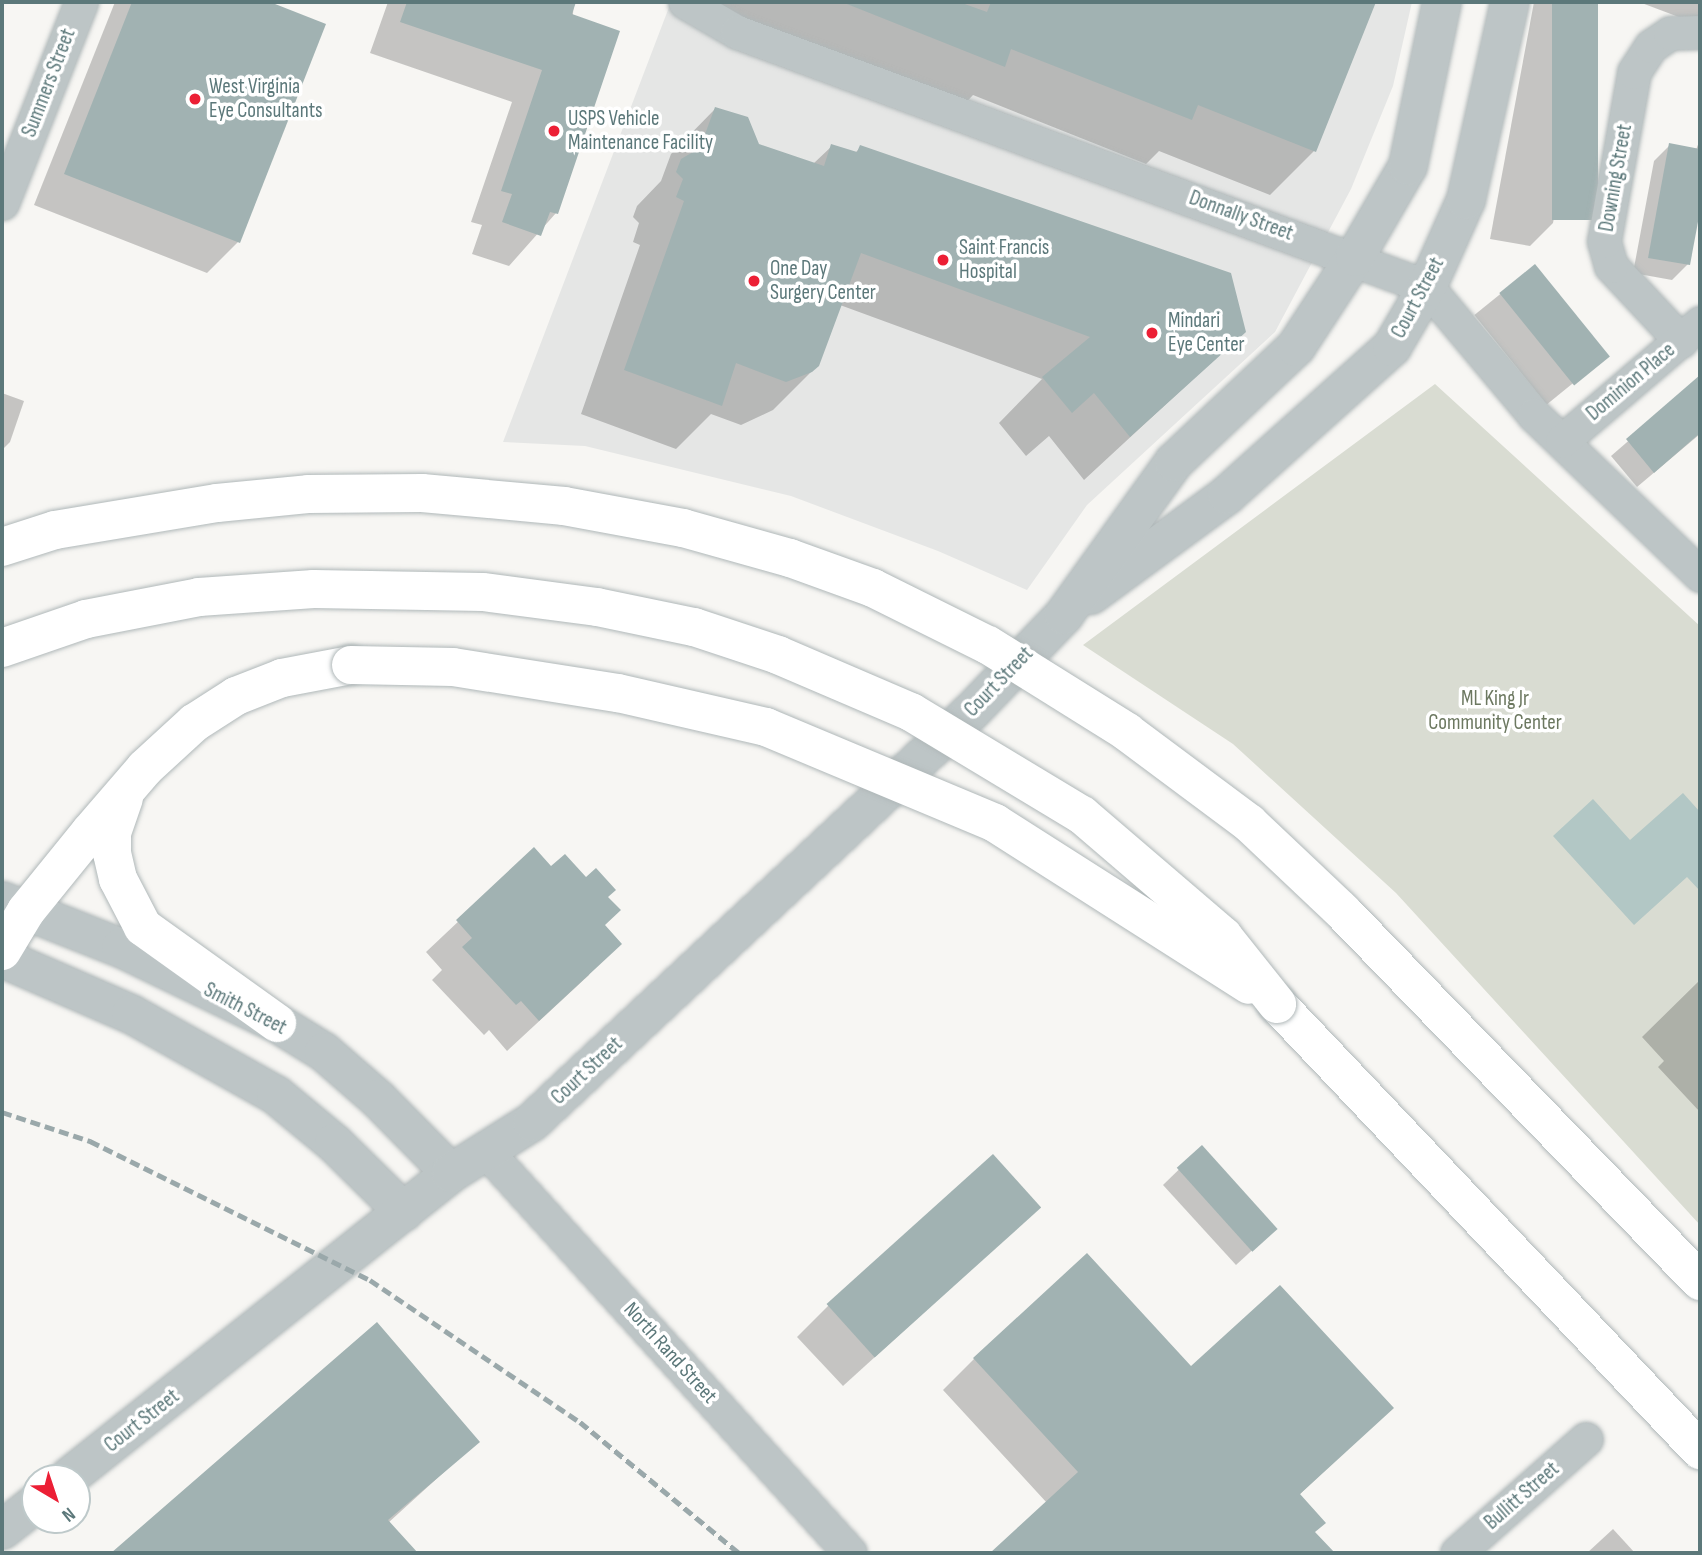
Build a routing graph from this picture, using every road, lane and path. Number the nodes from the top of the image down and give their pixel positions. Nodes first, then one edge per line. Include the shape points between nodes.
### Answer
1 (81, 2) edge
2 (685, 2) edge
3 (1442, 2) edge
4 (1510, 2) edge
5 (1700, 32) edge
6 (2, 204) edge
7 (1355, 257) junction
8 (1427, 287) junction
9 (1691, 332) edge
10 (1562, 441) junction
11 (2, 547) edge
12 (1700, 575) edge
13 (1064, 615) junction
14 (2, 648) edge
15 (128, 788) junction
16 (14, 906) edge
17 (2, 951) edge
18 (2, 958) edge
19 (1277, 1004) junction
20 (277, 1023) junction
21 (488, 1153) junction
22 (451, 1173) junction
23 (404, 1212) junction
24 (1700, 1281) edge
25 (1587, 1439) dead end
26 (1700, 1450) edge
27 (86, 1464) edge
28 (21, 1515) edge
29 (2, 1530) edge
30 (850, 1553) edge
31 (1457, 1553) edge

1 - 6 street, Summers Street
2 - 7 street, Donnally Street via 737,32
3 - 7 street, Court Street via 1408,166
4 - 8 street, Court Street via 1465,200
5 - 9 street, Downing Street via 1670,33 1651,46 1634,72 1604,241 1611,266
7 - 8 street, Donnally Street
7 - 13 street, Court Street via 1296,347 1174,462
8 - 10 street, Donnally Street
8 - 13 street, Court Street via 1386,352 1227,495
9 - 10 street, Dominion Place
10 - 12 street, Donnally Street
11 - 24 highway, bridge via 55,530 217,503 308,494 422,493 564,506 683,528 790,558 873,588 1023,667 1127,732 1249,823 1342,911
13 - 21 street, Court Street via 972,711 714,953 532,1122
14 - 19 highway, bridge via 86,619 200,597 314,589 483,592 597,607 694,627 778,655 911,712 1082,816 1223,936
15 - 16 highway
15 - 19 highway, bridge via 194,723 236,696 282,678 351,665 453,667 618,693 766,727 995,823
15 - 20 highway via 113,832 112,853 118,879 143,927
16 - 17 highway
16 - 20 street, Smith Street via 121,948
18 - 23 street via 131,1014 276,1095
19 - 26 highway
20 - 22 street, Smith Street via 324,1052 379,1098
21 - 22 street, Court Street
21 - 30 street, North Rand Street
22 - 23 street, Court Street
23 - 27 street, Court Street
25 - 31 street, Bullitt Street
28 - 29 street

